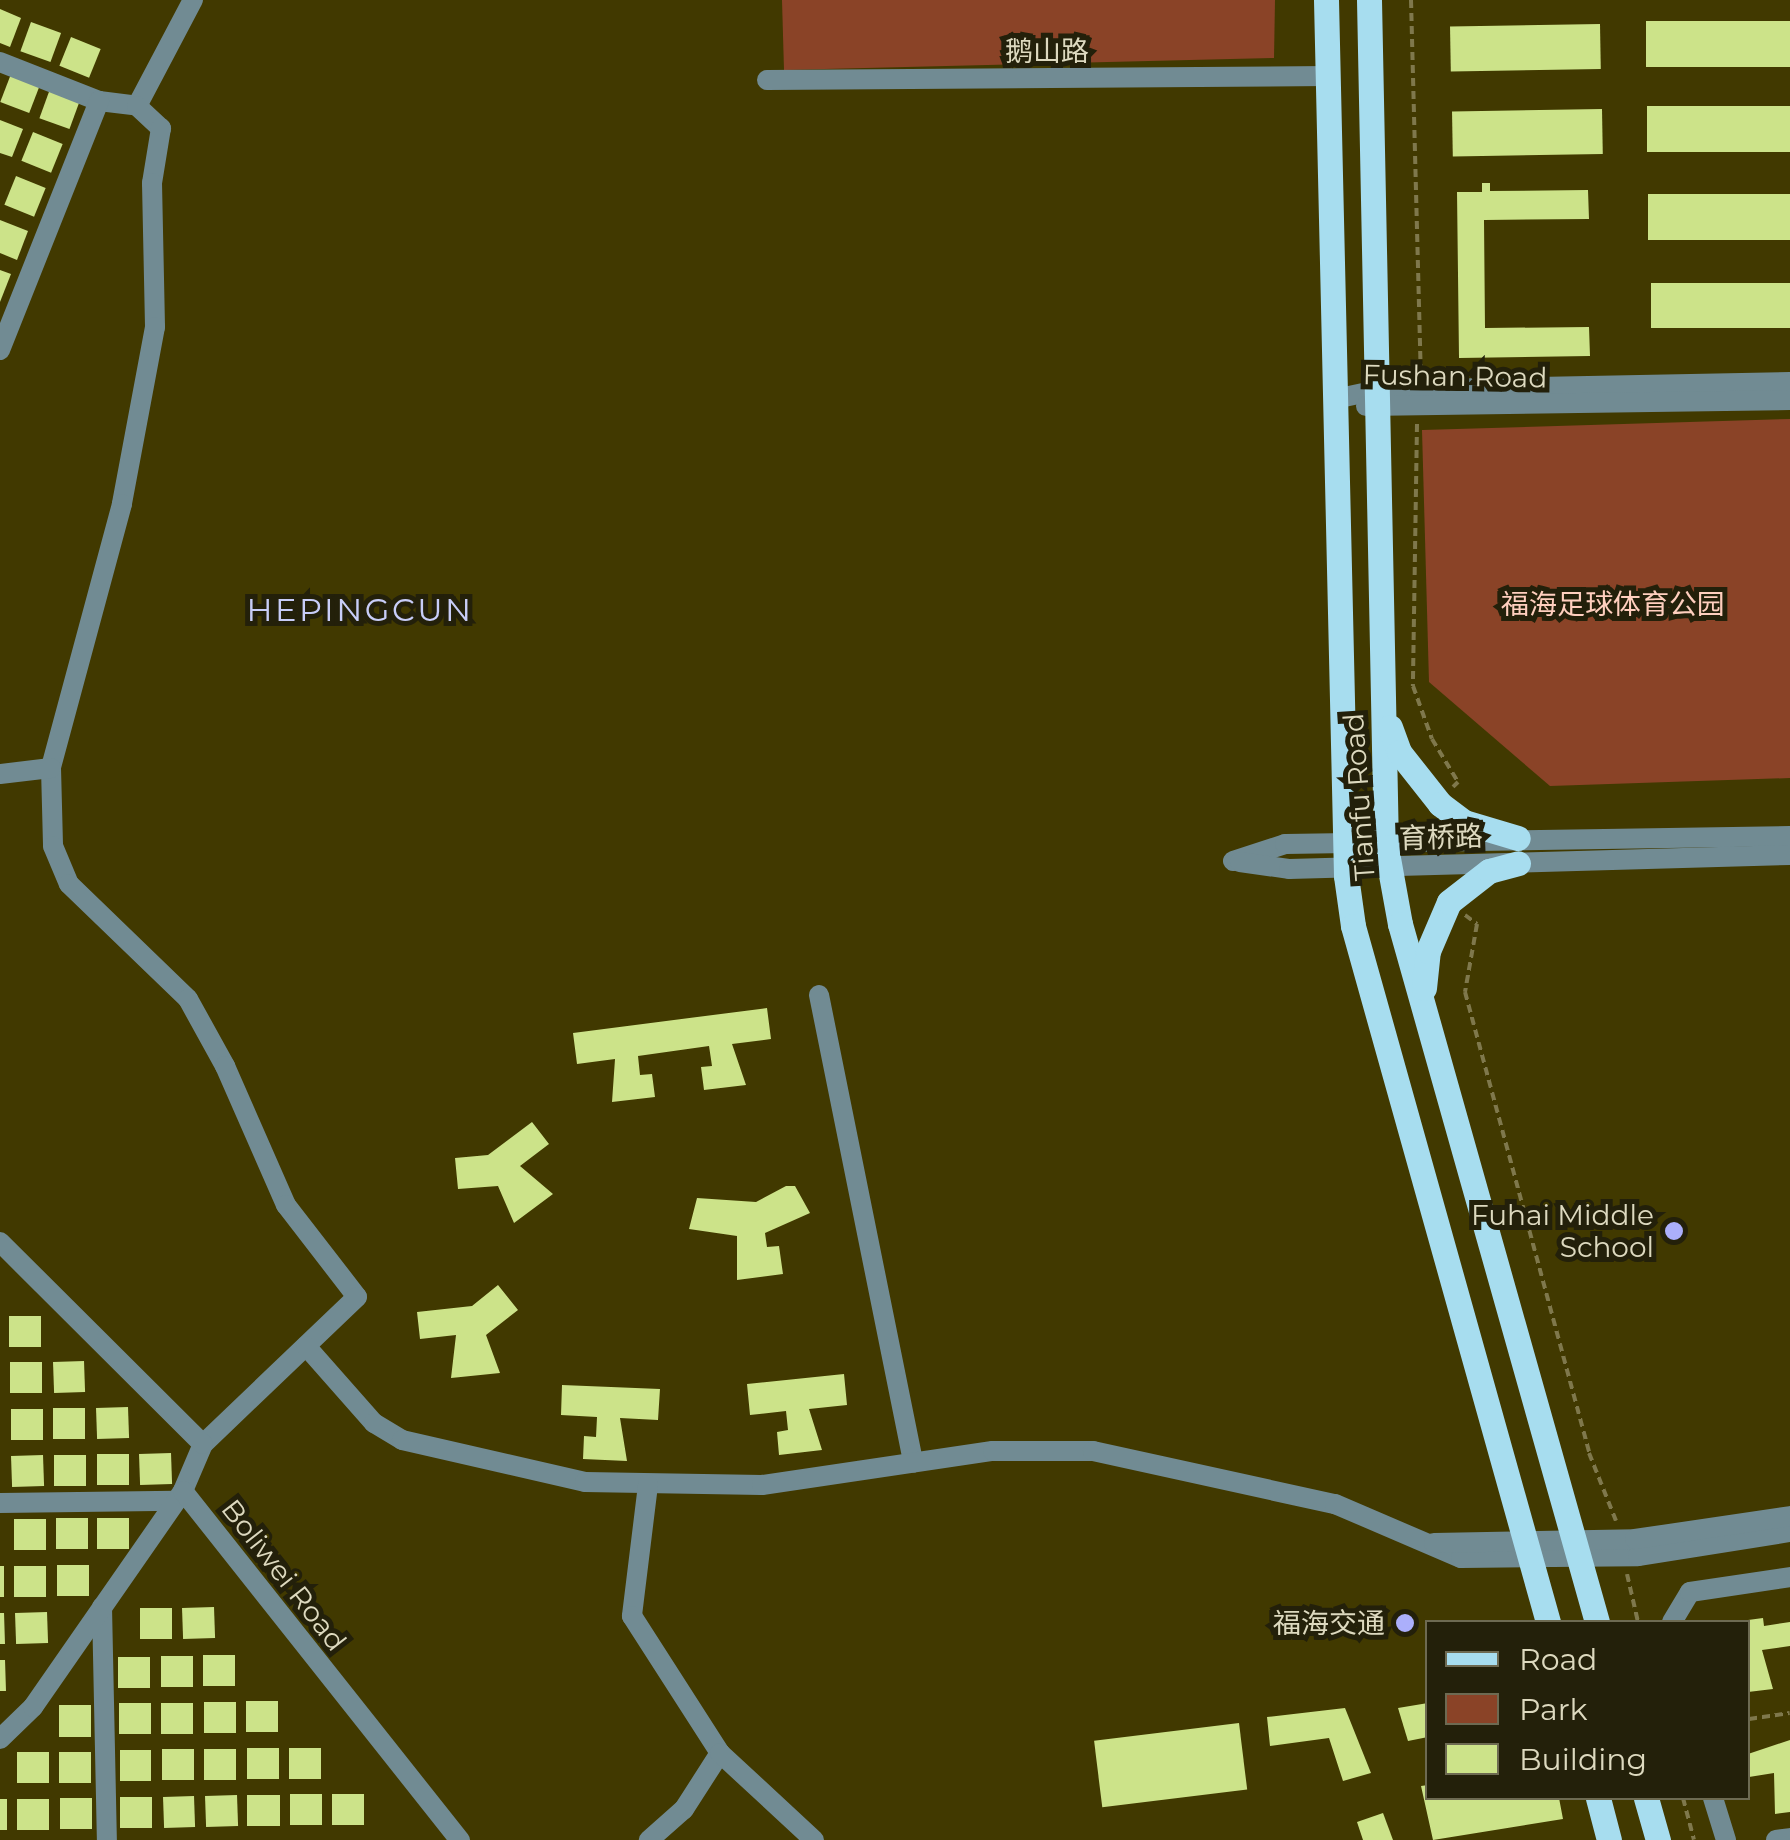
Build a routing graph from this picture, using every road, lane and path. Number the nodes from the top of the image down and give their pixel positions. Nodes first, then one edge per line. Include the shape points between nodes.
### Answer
1 (194, 0) edge
2 (1326, 0) edge
3 (1369, 0) edge
4 (0, 62) edge
5 (1328, 76) junction
6 (767, 80) dead end
7 (99, 101) junction
8 (136, 106) junction
9 (0, 350) edge
10 (1790, 382) edge
11 (1335, 399) junction
12 (1378, 399) junction
13 (1790, 400) edge
14 (1382, 692) junction
15 (51, 768) junction
16 (0, 774) edge
17 (1790, 836) edge
18 (1518, 850) junction
19 (1388, 853) junction
20 (1347, 854) junction
21 (1790, 856) edge
22 (1463, 913) dead end
23 (819, 995) dead end
24 (1425, 1012) junction
25 (0, 1242) edge
26 (306, 1346) junction
27 (203, 1444) junction
28 (913, 1463) junction
29 (648, 1485) junction
30 (180, 1496) junction
31 (0, 1503) edge
32 (1790, 1516) edge
33 (1790, 1532) edge
34 (1625, 1548) junction
35 (1528, 1549) junction
36 (1576, 1549) junction
37 (1790, 1577) edge
38 (102, 1607) junction
39 (1547, 1620) edge
40 (1596, 1620) edge
41 (1638, 1620) edge
42 (1673, 1620) edge
43 (1790, 1713) edge
44 (1750, 1719) edge
45 (0, 1738) edge
46 (720, 1753) junction
47 (1599, 1800) edge
48 (1647, 1800) edge
49 (1684, 1800) edge
50 (1714, 1800) edge
51 (1790, 1838) edge
52 (107, 1840) edge
53 (460, 1840) edge
54 (649, 1840) edge
55 (814, 1840) edge
56 (1610, 1840) edge
57 (1658, 1840) edge
58 (1694, 1840) edge
59 (1726, 1840) edge
60 (1776, 1840) edge

1 - 8 street
2 - 5 main road, Tianfu Road
3 - 12 main road, Tianfu Road
4 - 7 street
5 - 6 street, 鹅山路
5 - 11 main road, Tianfu Road
7 - 8 street
7 - 9 street
8 - 15 street via 160,128 152,183 155,327 122,504
10 - 12 street, Fushan Road
11 - 12 street, Fushan Road
11 - 20 main road, Tianfu Road
12 - 13 street, Fushan Road
12 - 14 main road, Tianfu Road
14 - 18 main road via 1399,752 1417,781 1464,822
14 - 19 main road, Tianfu Road
15 - 16 street
15 - 26 street via 53,846 69,884 188,998 286,1206 357,1297
17 - 18 street, 育桥路
18 - 19 street, 育桥路
18 - 21 street, 育桥路
18 - 24 main road via 1449,902 1428,951
19 - 20 street, 育桥路
19 - 24 main road, Tianfu Road
20 - 35 main road, Tianfu Road via 1353,926
22 - 34 path via 1478,924 1465,992 1589,1454
23 - 28 street
24 - 36 main road, Tianfu Road
25 - 27 street
26 - 27 street
26 - 29 street via 374,1423 402,1440 585,1482
27 - 30 street
28 - 29 street via 762,1485
28 - 35 street via 1042,1449 1142,1458 1335,1504 1432,1543
29 - 46 street via 632,1616
30 - 31 street
30 - 38 street, Boliwei Road
30 - 53 street, Boliwei Road
32 - 34 street
33 - 34 street
34 - 36 street
34 - 41 path
35 - 36 street
35 - 39 main road, Tianfu Road
36 - 40 main road, Tianfu Road
37 - 42 street via 1690,1592
38 - 45 street, Boliwei Road via 33,1707
38 - 52 street
43 - 44 path
46 - 54 street via 684,1809
46 - 55 street
47 - 56 main road
48 - 57 main road
49 - 58 path
50 - 59 street
51 - 60 street

